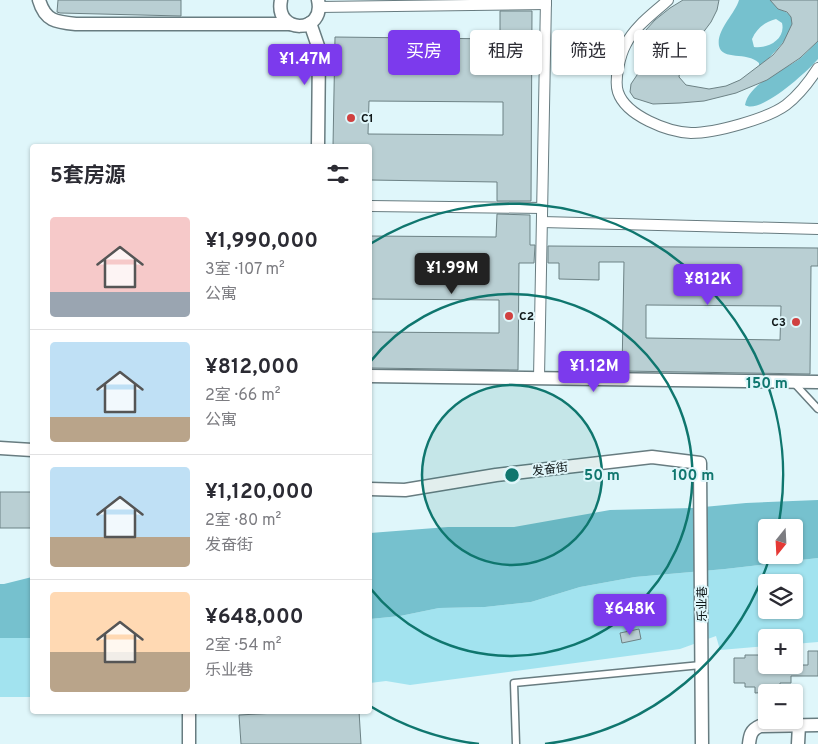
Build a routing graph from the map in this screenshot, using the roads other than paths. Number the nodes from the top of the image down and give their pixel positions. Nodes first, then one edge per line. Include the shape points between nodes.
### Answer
1 (39, 0) edge
2 (281, 0) edge
3 (668, 0) edge
4 (546, 2) edge
5 (319, 4) edge
6 (310, 23) junction
7 (290, 24) junction
8 (818, 68) edge
9 (318, 144) edge
10 (372, 206) edge
11 (542, 208) junction
12 (542, 222) junction
13 (818, 229) edge
14 (372, 376) edge
15 (539, 378) junction
16 (794, 382) junction
17 (818, 382) edge
18 (818, 409) edge
19 (0, 448) edge
20 (30, 450) edge
21 (700, 463) joint
22 (372, 489) edge
23 (701, 665) junction
24 (189, 714) edge
25 (803, 725) edge
26 (818, 725) edge
27 (758, 727) edge
28 (799, 729) edge
29 (189, 744) edge
30 (516, 744) edge
31 (702, 744) edge
32 (749, 744) edge
33 (798, 744) edge

1 - 7 street via 50,19 76,24
2 - 7 street via 281,14
3 - 8 street via 640,25 626,43 617,72 618,92 627,106 643,118 691,133 719,130 785,106 804,88
4 - 5 street
4 - 11 street
5 - 6 street via 315,19
6 - 7 street via 304,26
6 - 9 street via 319,49
10 - 11 street
11 - 12 street
12 - 13 street
12 - 15 street
14 - 15 street
15 - 16 street
16 - 17 street
16 - 18 lane
19 - 20 street
21 - 22 street, 发奋街 via 652,457 496,475 404,490
21 - 23 street, 乐业巷
23 - 30 lane via 514,683
23 - 31 street, 乐业巷
24 - 29 street
25 - 26 street
27 - 32 street via 750,733
28 - 33 street

